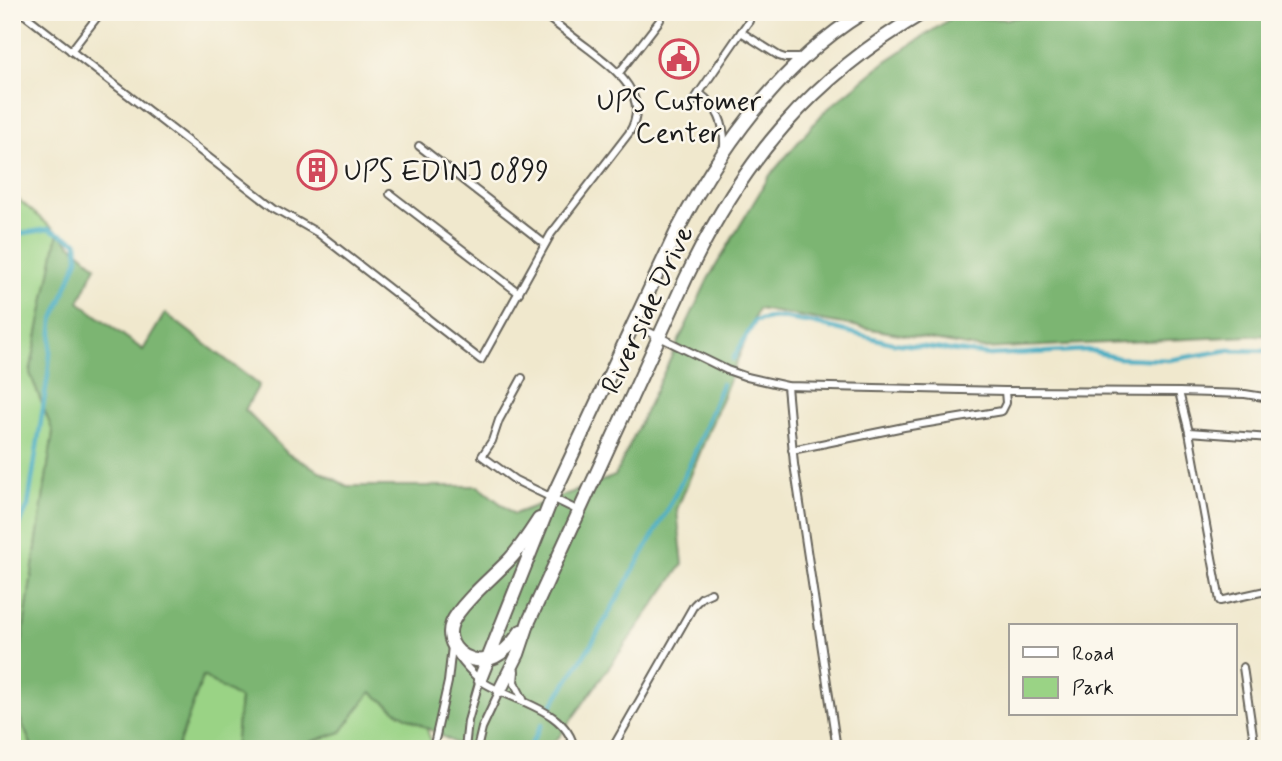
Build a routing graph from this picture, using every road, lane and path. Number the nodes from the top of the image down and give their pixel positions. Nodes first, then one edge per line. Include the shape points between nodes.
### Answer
1 (19, 12) edge
2 (100, 12) edge
3 (541, 12) edge
4 (864, 12) edge
5 (923, 12) edge
6 (12, 18) edge
7 (660, 20) dead end
8 (749, 21) dead end
9 (741, 32) junction
10 (71, 51) junction
11 (808, 55) junction
12 (619, 73) junction
13 (699, 93) junction
14 (688, 109) dead end
15 (419, 146) dead end
16 (723, 152) junction
17 (390, 194) dead end
18 (545, 244) junction
19 (519, 293) junction
20 (632, 324) junction
21 (659, 337) junction
22 (522, 378) dead end
23 (787, 386) junction
24 (1005, 391) junction
25 (1179, 392) junction
26 (1270, 398) edge
27 (1189, 432) junction
28 (1270, 438) edge
29 (793, 450) junction
30 (552, 499) junction
31 (579, 511) junction
32 (1270, 590) edge
33 (711, 593) dead end
34 (529, 621) junction
35 (452, 644) junction
36 (518, 654) junction
37 (486, 660) junction
38 (1243, 667) dead end
39 (480, 679) junction
40 (500, 690) junction
41 (524, 701) junction
42 (433, 749) edge
43 (465, 749) edge
44 (477, 749) edge
45 (574, 749) edge
46 (612, 749) edge
47 (836, 749) edge
48 (1255, 749) edge

1 - 6 lane
1 - 10 lane
2 - 10 lane
3 - 12 lane
4 - 11 street, Riverside Drive
5 - 21 street, Riverside Drive via 846,65 769,142 710,231
7 - 12 lane
8 - 9 lane
9 - 11 lane via 785,58
9 - 13 lane
10 - 19 lane via 481,360
11 - 16 street, Riverside Drive
12 - 18 lane via 635,102 632,128
13 - 14 lane
13 - 16 lane via 723,124
15 - 18 lane
16 - 20 street, Riverside Drive via 676,233
17 - 19 lane
18 - 19 lane
20 - 21 lane
20 - 30 street, Riverside Drive
21 - 23 lane via 727,370
21 - 31 street, Riverside Drive
22 - 30 lane via 482,456
23 - 24 lane
23 - 29 lane
24 - 25 lane
24 - 29 lane via 1002,411
25 - 26 lane
25 - 27 lane
27 - 28 lane
27 - 32 lane via 1220,601
29 - 47 lane
30 - 31 lane
30 - 35 street via 513,556 454,618 449,632
30 - 37 street, Riverside Drive
31 - 34 street, Riverside Drive
33 - 46 lane via 694,605
34 - 36 street, Riverside Drive
34 - 37 street via 510,646
35 - 37 street via 466,657
35 - 39 lane
35 - 42 lane
36 - 40 street, Riverside Drive
36 - 41 lane via 514,682
37 - 39 street, Riverside Drive
38 - 48 lane
39 - 40 lane
39 - 43 lane
40 - 41 lane
40 - 44 lane
41 - 45 lane via 562,724

